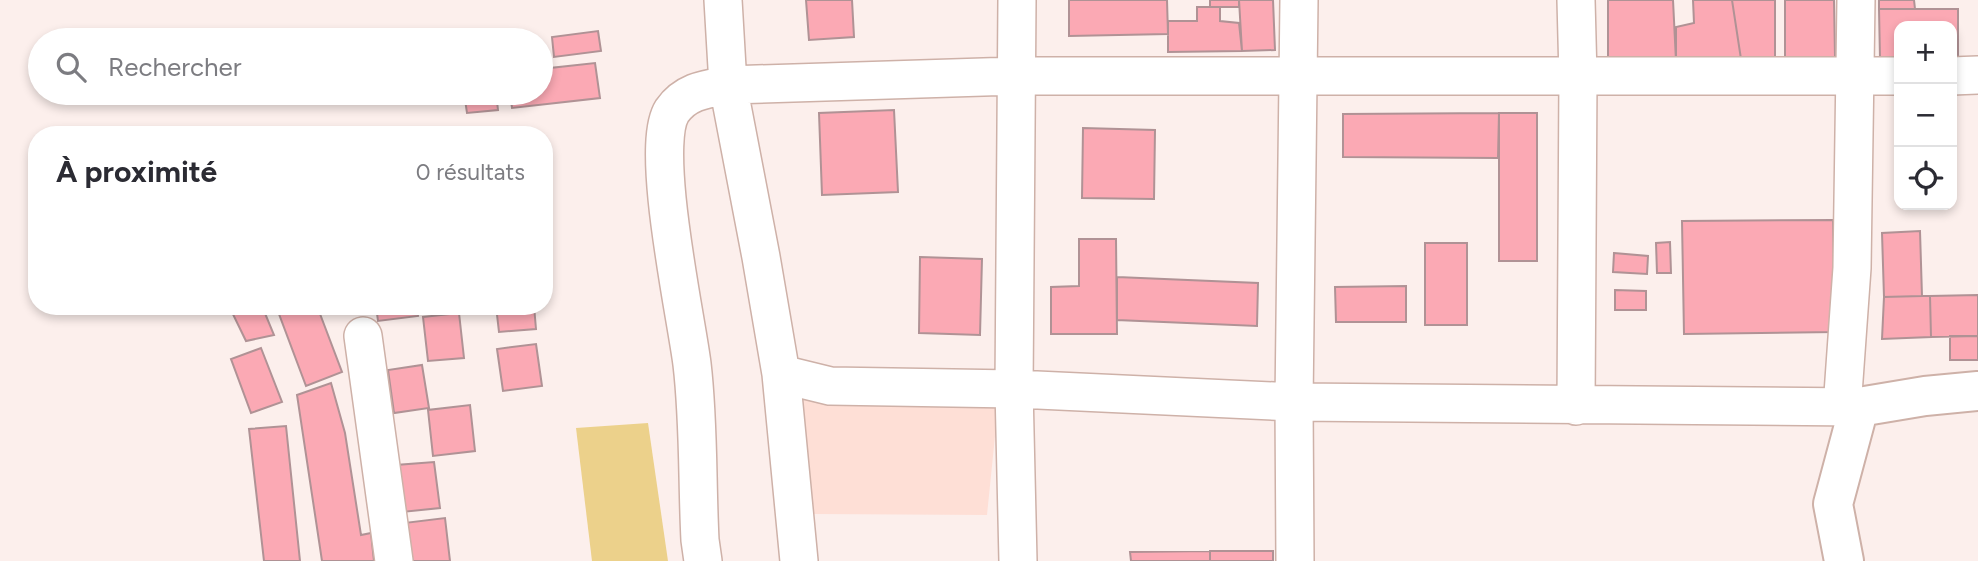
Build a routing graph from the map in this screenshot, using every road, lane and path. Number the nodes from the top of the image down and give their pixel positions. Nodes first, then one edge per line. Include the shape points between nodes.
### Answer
1 (723, 0) edge
2 (1017, 0) edge
3 (1298, 0) edge
4 (1576, 0) edge
5 (1856, 0) edge
6 (1299, 75) junction
7 (1978, 75) edge
8 (1015, 76) junction
9 (1578, 76) junction
10 (1894, 76) edge
11 (1957, 76) edge
12 (1857, 77) junction
13 (728, 85) junction
14 (363, 336) dead end
15 (781, 374) junction
16 (1014, 389) junction
17 (1978, 391) edge
18 (1294, 402) junction
19 (1576, 406) junction
20 (1850, 408) junction
21 (394, 561) edge
22 (703, 561) edge
23 (799, 561) edge
24 (1018, 561) edge
25 (1295, 561) edge
26 (1844, 561) edge

1 - 13 street
2 - 8 street
3 - 6 street
4 - 9 street
5 - 12 street
6 - 8 street
6 - 9 street
6 - 18 street
7 - 11 street
8 - 13 street
8 - 16 street
9 - 12 street
9 - 19 street
10 - 12 street
12 - 20 street
13 - 15 street
13 - 22 street via 694,90 672,112 665,140 668,211 692,366
14 - 21 street
15 - 16 street via 830,386
15 - 23 street
16 - 18 street
16 - 24 street
17 - 20 main road
18 - 19 street
18 - 25 street
19 - 20 street
20 - 26 main road via 1833,504

